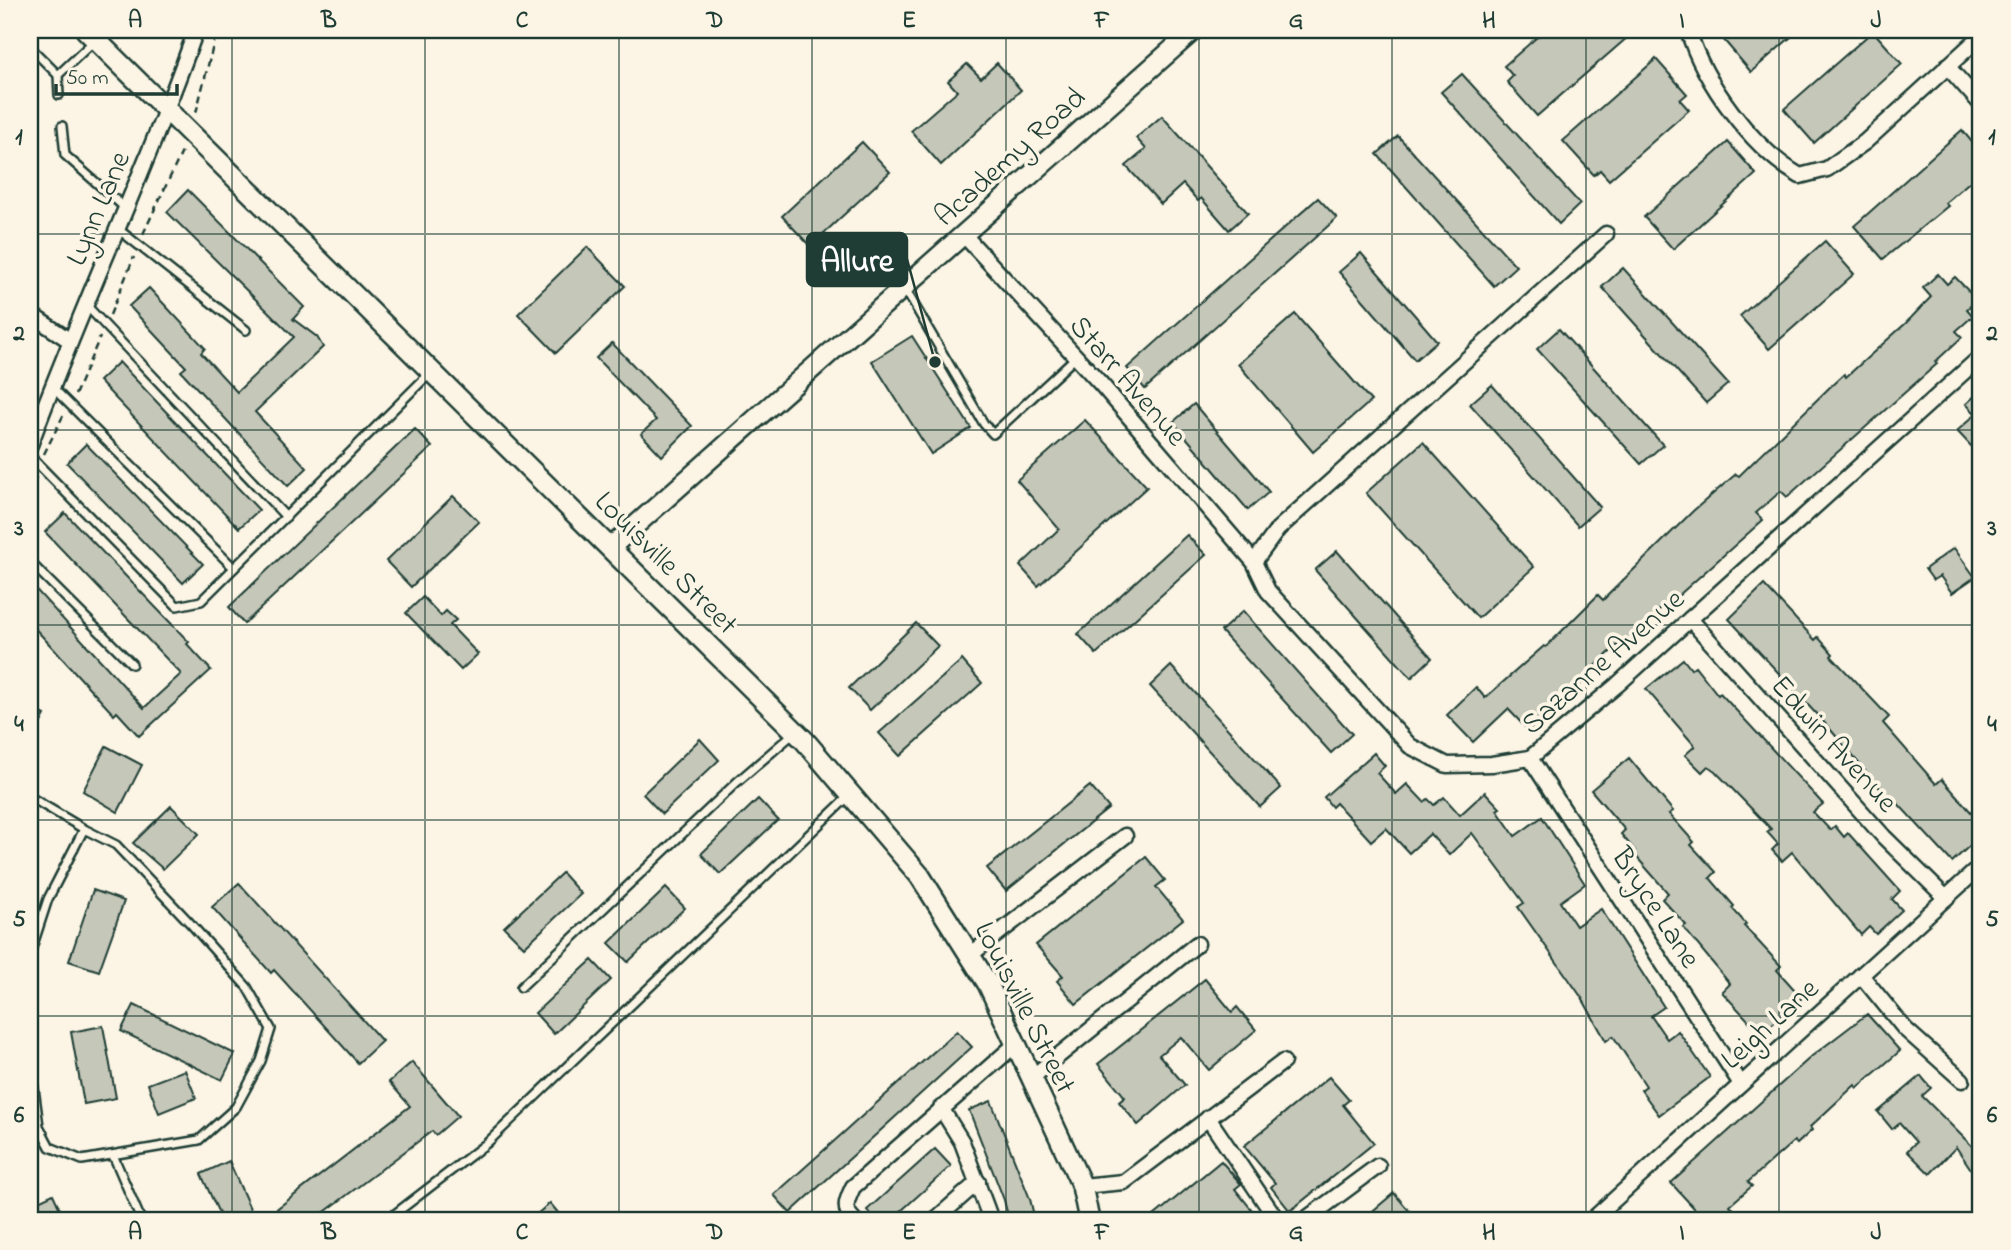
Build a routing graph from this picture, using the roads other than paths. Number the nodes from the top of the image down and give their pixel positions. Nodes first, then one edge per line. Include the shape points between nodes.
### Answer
1 (196, 30) edge
2 (1194, 30) edge
3 (1688, 30) edge
4 (91, 34) edge
5 (1981, 36) edge
6 (30, 47) edge
7 (1947, 66) junction
8 (58, 75) junction
9 (60, 95) dead end
10 (1981, 104) edge
11 (167, 110) junction
12 (62, 126) dead end
13 (125, 208) junction
14 (117, 228) junction
15 (963, 234) junction
16 (1606, 234) dead end
17 (904, 288) junction
18 (85, 303) junction
19 (30, 314) edge
20 (246, 330) dead end
21 (69, 340) junction
22 (1076, 357) junction
23 (1981, 360) edge
24 (432, 372) junction
25 (52, 387) junction
26 (30, 445) edge
27 (30, 456) edge
28 (286, 517) junction
29 (610, 548) junction
30 (30, 562) edge
31 (1254, 562) junction
32 (234, 568) junction
33 (1690, 619) junction
34 (132, 664) dead end
35 (795, 732) junction
36 (1530, 758) junction
37 (850, 794) junction
38 (30, 797) edge
39 (84, 830) junction
40 (1125, 836) dead end
41 (1981, 866) edge
42 (1946, 898) junction
43 (1197, 944) dead end
44 (30, 954) edge
45 (970, 955) junction
46 (1861, 975) junction
47 (521, 988) dead end
48 (1016, 1044) junction
49 (30, 1058) edge
50 (1283, 1062) dead end
51 (1031, 1077) junction
52 (1962, 1080) dead end
53 (1741, 1084) junction
54 (941, 1108) junction
55 (1208, 1118) junction
56 (113, 1156) junction
57 (1378, 1166) dead end
58 (978, 1182) junction
59 (1082, 1186) junction
60 (141, 1220) edge
61 (387, 1220) edge
62 (854, 1220) edge
63 (935, 1220) edge
64 (991, 1220) edge
65 (1089, 1220) edge
66 (1277, 1220) edge
67 (1305, 1220) edge
68 (1592, 1220) edge

1 - 11 street, Lynn Lane
2 - 15 street, Academy Road
3 - 7 street via 1706,75 1728,106 1778,163 1800,176 1827,169 1865,142
4 - 8 lane
4 - 11 main road, Louisville Street
5 - 7 street
6 - 8 lane
7 - 10 street
8 - 9 lane
11 - 13 street, Lynn Lane
11 - 24 main road, Louisville Street
12 - 13 lane via 65,155
13 - 14 street, Lynn Lane
14 - 18 street, Lynn Lane
14 - 20 lane
15 - 17 street, Academy Road
15 - 22 street, Starr Avenue
16 - 31 street via 1278,529
17 - 22 lane via 993,434
17 - 29 street, Academy Road
18 - 21 street, Lynn Lane
18 - 28 lane
19 - 21 street
21 - 25 street, Lynn Lane
22 - 31 street, Starr Avenue
23 - 33 street, Sazanne Avenue
24 - 28 lane
24 - 29 main road, Louisville Street
25 - 26 street, Lynn Lane
25 - 32 lane
27 - 32 lane via 177,606 201,601
28 - 32 lane
29 - 35 main road, Louisville Street
30 - 34 lane
31 - 36 street, Sazanne Avenue via 1268,591 1410,746 1447,765
33 - 36 street, Sazanne Avenue
33 - 42 street, Edwin Avenue via 1884,837
35 - 37 main road, Louisville Street
35 - 47 lane
36 - 53 street, Bryce Lane
37 - 45 main road, Louisville Street via 920,876
37 - 61 lane via 487,1143
38 - 39 lane
39 - 44 lane via 48,899
39 - 56 lane via 116,845 190,923 247,987 271,1029 261,1061 236,1107 198,1140
40 - 45 street
41 - 42 street, Leigh Lane
42 - 46 street, Leigh Lane
43 - 51 street
45 - 48 main road, Louisville Street
46 - 52 street via 1905,1029
46 - 53 street, Leigh Lane
48 - 51 main road, Louisville Street
48 - 54 street
49 - 56 lane via 39,1126 50,1147 82,1160
50 - 55 street
51 - 59 main road, Louisville Street
53 - 68 street, Leigh Lane
54 - 58 street via 962,1142
54 - 62 street via 853,1187 846,1203 847,1214
55 - 59 street via 1124,1182
55 - 66 street
56 - 60 lane
57 - 67 street
58 - 63 street
58 - 64 street
59 - 65 main road, Louisville Street

